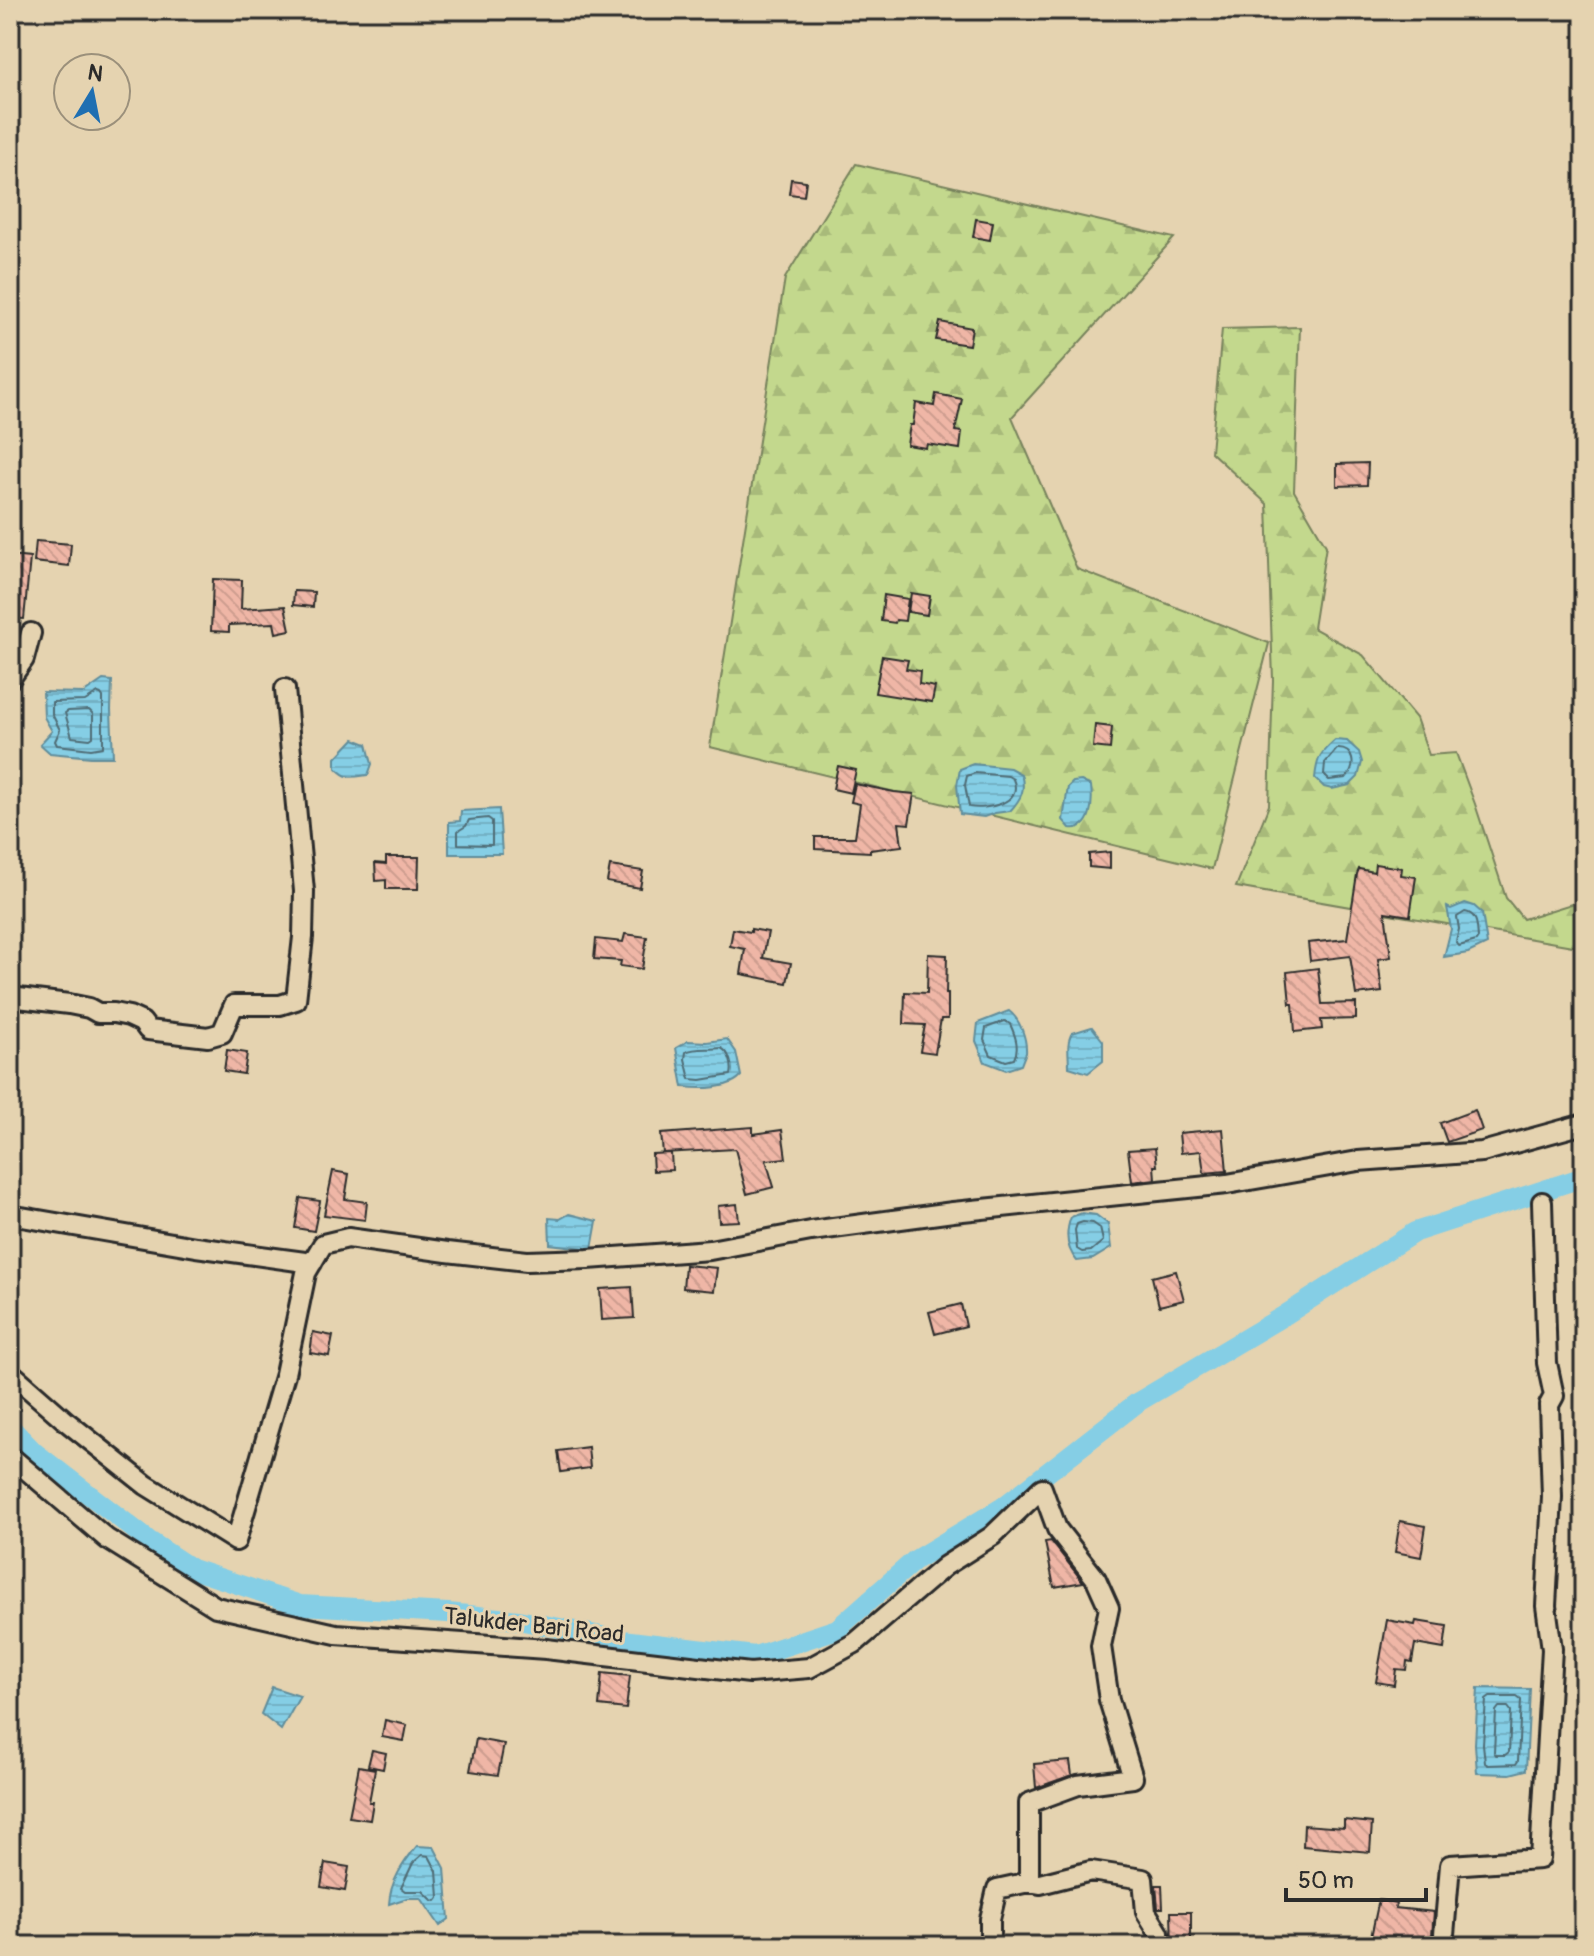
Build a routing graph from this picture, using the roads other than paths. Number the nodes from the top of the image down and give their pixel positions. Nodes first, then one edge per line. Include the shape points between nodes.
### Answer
1 (31, 633) dead end
2 (10, 679) edge
3 (285, 689) dead end
4 (10, 997) edge
5 (1584, 1124) edge
6 (1542, 1202) dead end
7 (10, 1215) edge
8 (312, 1263) junction
9 (10, 1372) edge
10 (10, 1456) edge
11 (1029, 1882) junction
12 (990, 1946) edge
13 (1160, 1946) edge
14 (1443, 1946) edge

1 - 2 street via 24,659
3 - 4 street via 304,891 296,1000 234,1005 222,1033 208,1037 148,1030 129,1016
5 - 8 street via 1482,1152 1358,1161 1227,1184 953,1212 710,1250 527,1261 348,1238 323,1244
6 - 14 street via 1547,1363 1554,1396 1549,1405 1552,1497 1546,1606 1552,1649 1540,1859 1450,1865
7 - 8 street
8 - 9 street via 236,1541 146,1485
10 - 11 street, Talukder Bari Road via 107,1539 216,1607 336,1634 546,1649 750,1673 809,1668 855,1643 945,1566 992,1536 1042,1488 1057,1529 1096,1579 1109,1608 1101,1646 1109,1700 1133,1778 1078,1785 1029,1803
11 - 12 street via 997,1889
11 - 13 street via 1091,1871 1143,1879 1146,1912 1159,1933

